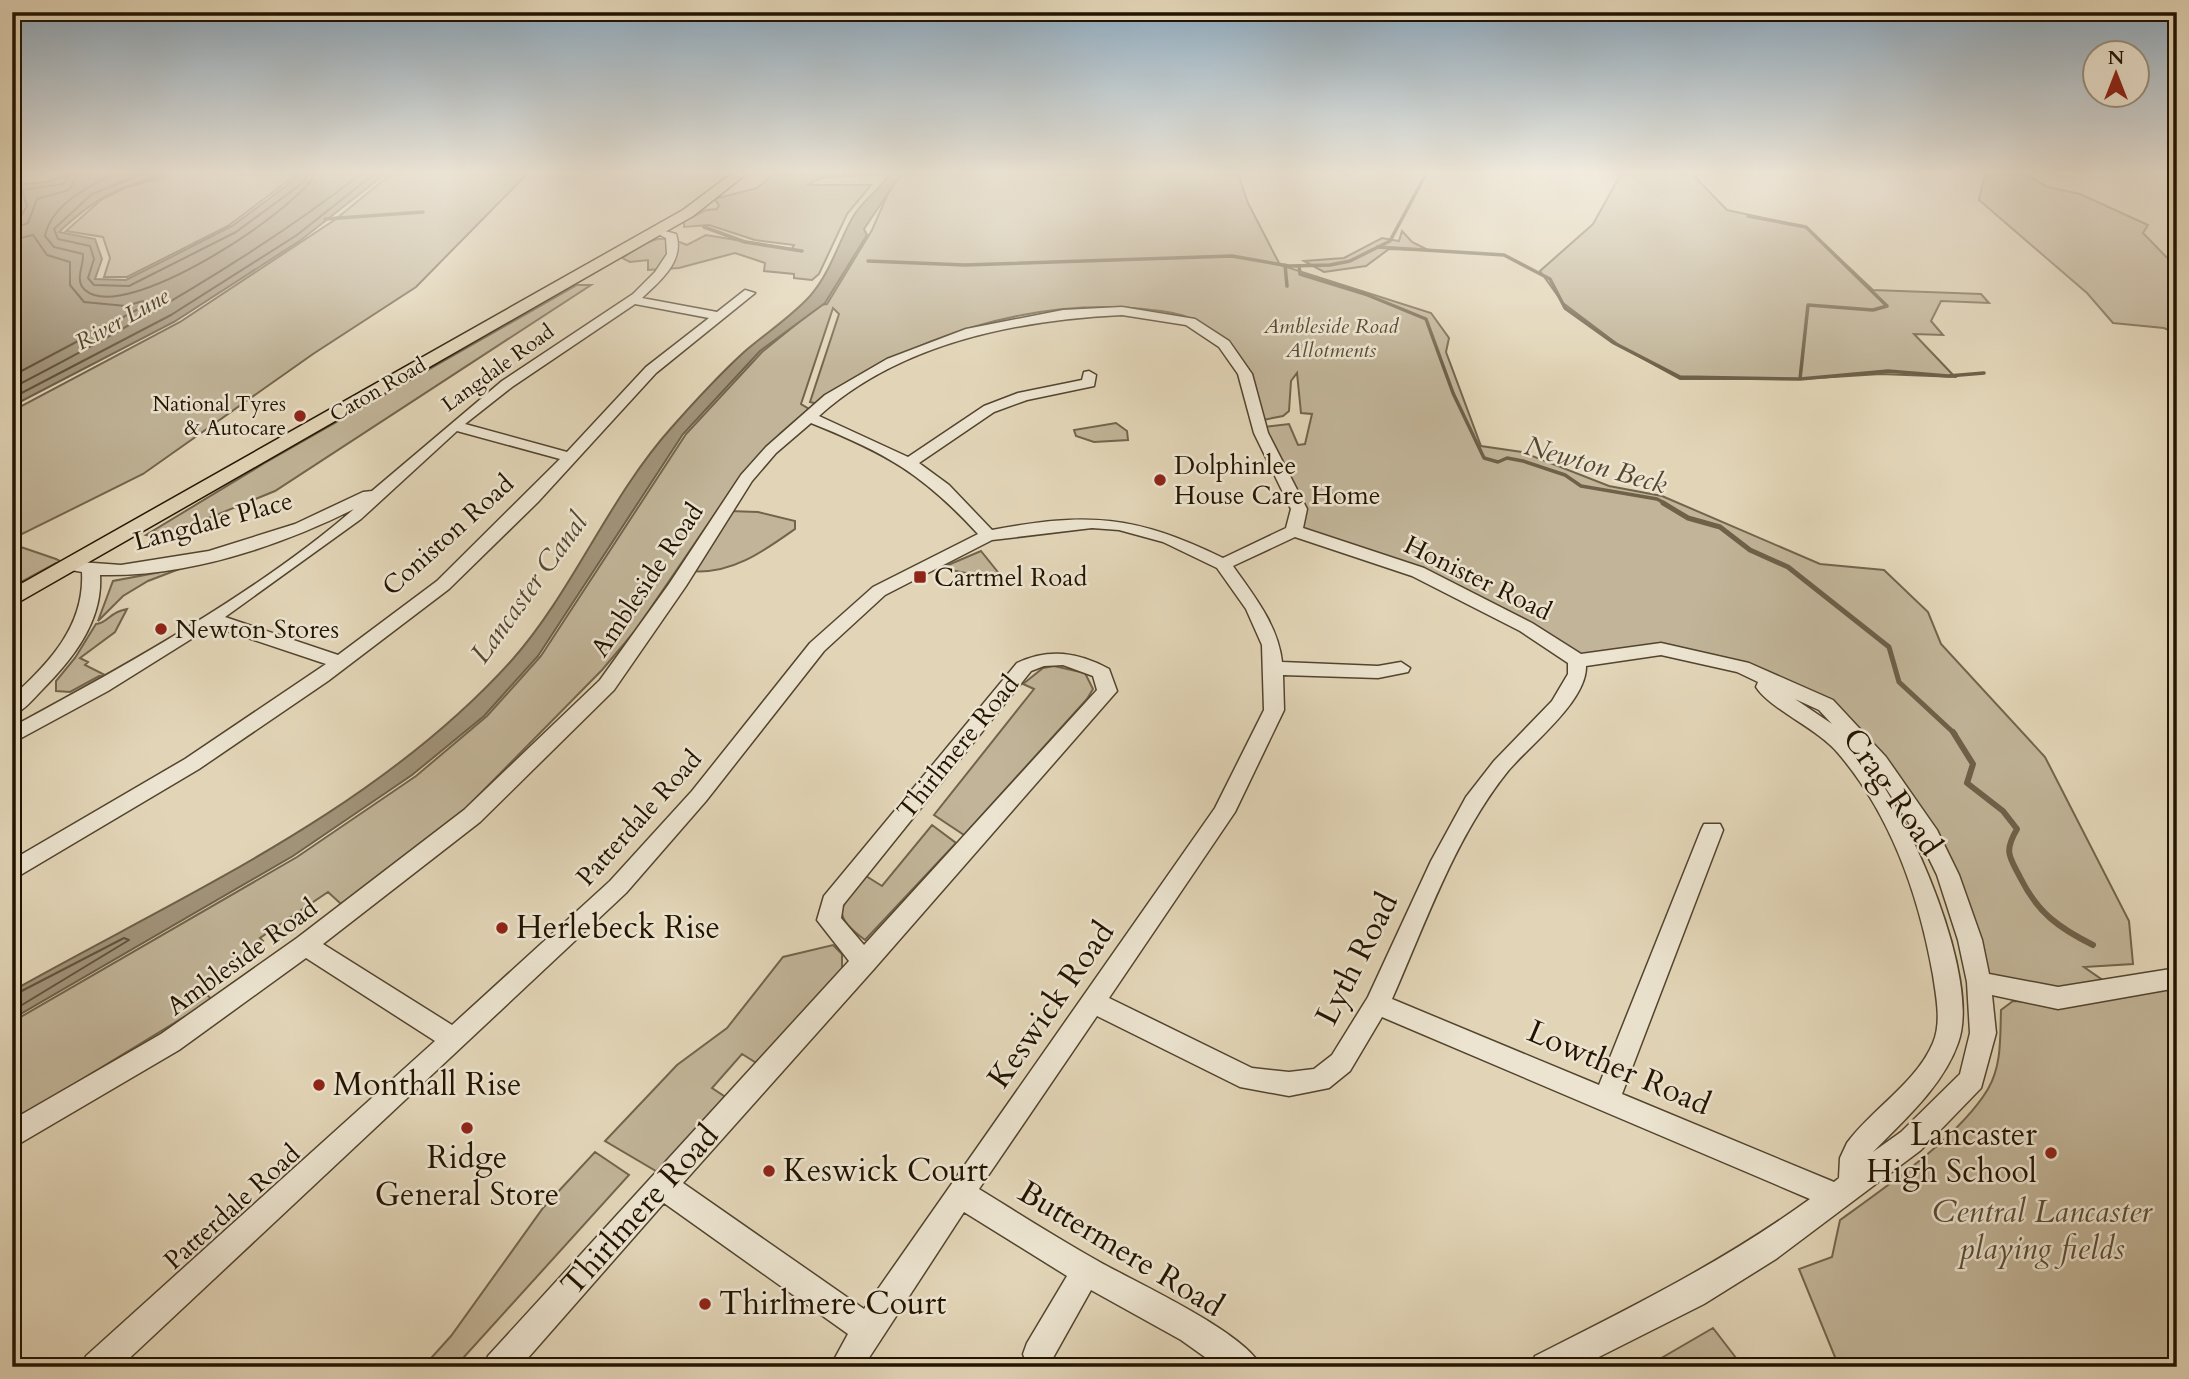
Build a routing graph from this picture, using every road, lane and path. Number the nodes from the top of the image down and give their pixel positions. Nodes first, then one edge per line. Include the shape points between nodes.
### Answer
1 (645, 238) edge
2 (673, 238) edge
3 (749, 293) dead end
4 (632, 300) junction
5 (716, 316) junction
6 (1089, 375) dead end
7 (807, 416) junction
8 (455, 426) junction
9 (570, 457) junction
10 (909, 463) junction
11 (383, 489) junction
12 (292, 531) junction
13 (1294, 531) junction
14 (988, 536) junction
15 (322, 540) junction
16 (1223, 564) junction
17 (82, 568) junction
18 (12, 599) edge
19 (211, 619) junction
20 (80, 628) joint
21 (1577, 661) junction
22 (340, 662) junction
23 (1274, 667) junction
24 (1401, 668) dead end
25 (1768, 677) junction
26 (18, 703) edge
27 (66, 707) junction
28 (12, 736) edge
29 (1712, 830) dead end
30 (12, 871) edge
31 (305, 945) junction
32 (866, 962) junction
33 (2177, 978) edge
34 (1979, 982) junction
35 (1094, 1003) junction
36 (1377, 1004) junction
37 (453, 1039) junction
38 (1607, 1098) junction
39 (12, 1135) edge
40 (662, 1185) junction
41 (1844, 1189) junction
42 (959, 1193) junction
43 (1086, 1271) junction
44 (869, 1330) junction
45 (1038, 1354) dead end
46 (97, 1367) edge
47 (499, 1367) edge
48 (845, 1367) edge
49 (1246, 1367) edge
50 (1546, 1367) edge

1 - 17 main road, Caton Road
2 - 4 street, Langdale Road via 671,259 653,284
3 - 5 street, Coniston Road
4 - 5 street
4 - 8 street, Langdale Road via 508,383
5 - 9 street, Coniston Road via 651,370
6 - 10 street via 1089,383 1023,396 989,409
7 - 10 street
7 - 13 street, Ambleside Road via 892,362 971,332 1063,314 1154,314 1190,322 1224,344 1245,374 1261,433 1299,509
7 - 31 street, Ambleside Road via 746,478 607,685 472,816
8 - 9 street
8 - 11 street, Langdale Road
9 - 22 street, Coniston Road via 443,585
10 - 14 street via 938,483
11 - 12 street, Langdale Place
11 - 15 street, Langdale Road
12 - 15 street
12 - 17 street, Langdale Place via 158,566 122,571
13 - 16 street
13 - 21 street, Honister Road via 1418,572 1526,627
14 - 16 street, Patterdale Road via 1062,524 1120,525 1169,538
14 - 37 street, Patterdale Road via 912,571 853,612 812,652 699,796 618,887
15 - 19 street, Langdale Road
16 - 23 street, Keswick Road via 1265,629
17 - 18 main road, Caton Road
17 - 20 street via 93,592
19 - 22 street
19 - 27 street, Langdale Road
20 - 26 street via 52,668
21 - 25 street, Crag Road via 1661,649
21 - 36 street, Lyth Road via 1577,674 1559,705 1501,766 1474,803
22 - 30 street, Coniston Road via 182,771
23 - 24 street via 1378,672
23 - 35 street, Keswick Road via 1274,710 1224,812
25 - 34 street, Crag Road via 1826,705 1854,732 1899,791 1948,875
25 - 41 street, Crag Road via 1766,687 1771,693 1823,727 1847,750 1880,799 1912,862 1941,945 1950,1010 1947,1042 1933,1068 1854,1156
26 - 27 street
27 - 28 street, Langdale Road
29 - 38 street
31 - 37 street
31 - 39 street, Ambleside Road via 170,1042
32 - 32 street, Thirlmere Road via 1107,691 1102,673 1087,664 1054,658 1024,667 832,902 829,920
32 - 40 street, Thirlmere Road
33 - 34 street via 2058,998
34 - 41 street, Crag Road via 1983,1032 1972,1080 1911,1141
35 - 36 street, Lyth Road via 1249,1079 1289,1084 1320,1080 1341,1063
35 - 42 street, Keswick Road
36 - 38 street, Lowther Road
37 - 46 street, Patterdale Road
38 - 41 street, Lowther Road
40 - 44 street
40 - 47 street, Thirlmere Road
41 - 50 street, Crag Road via 1766,1249 1693,1293
42 - 43 street, Buttermere Road
42 - 44 street, Keswick Road
43 - 45 street
43 - 49 street, Buttermere Road via 1192,1329
44 - 48 street, Keswick Road

